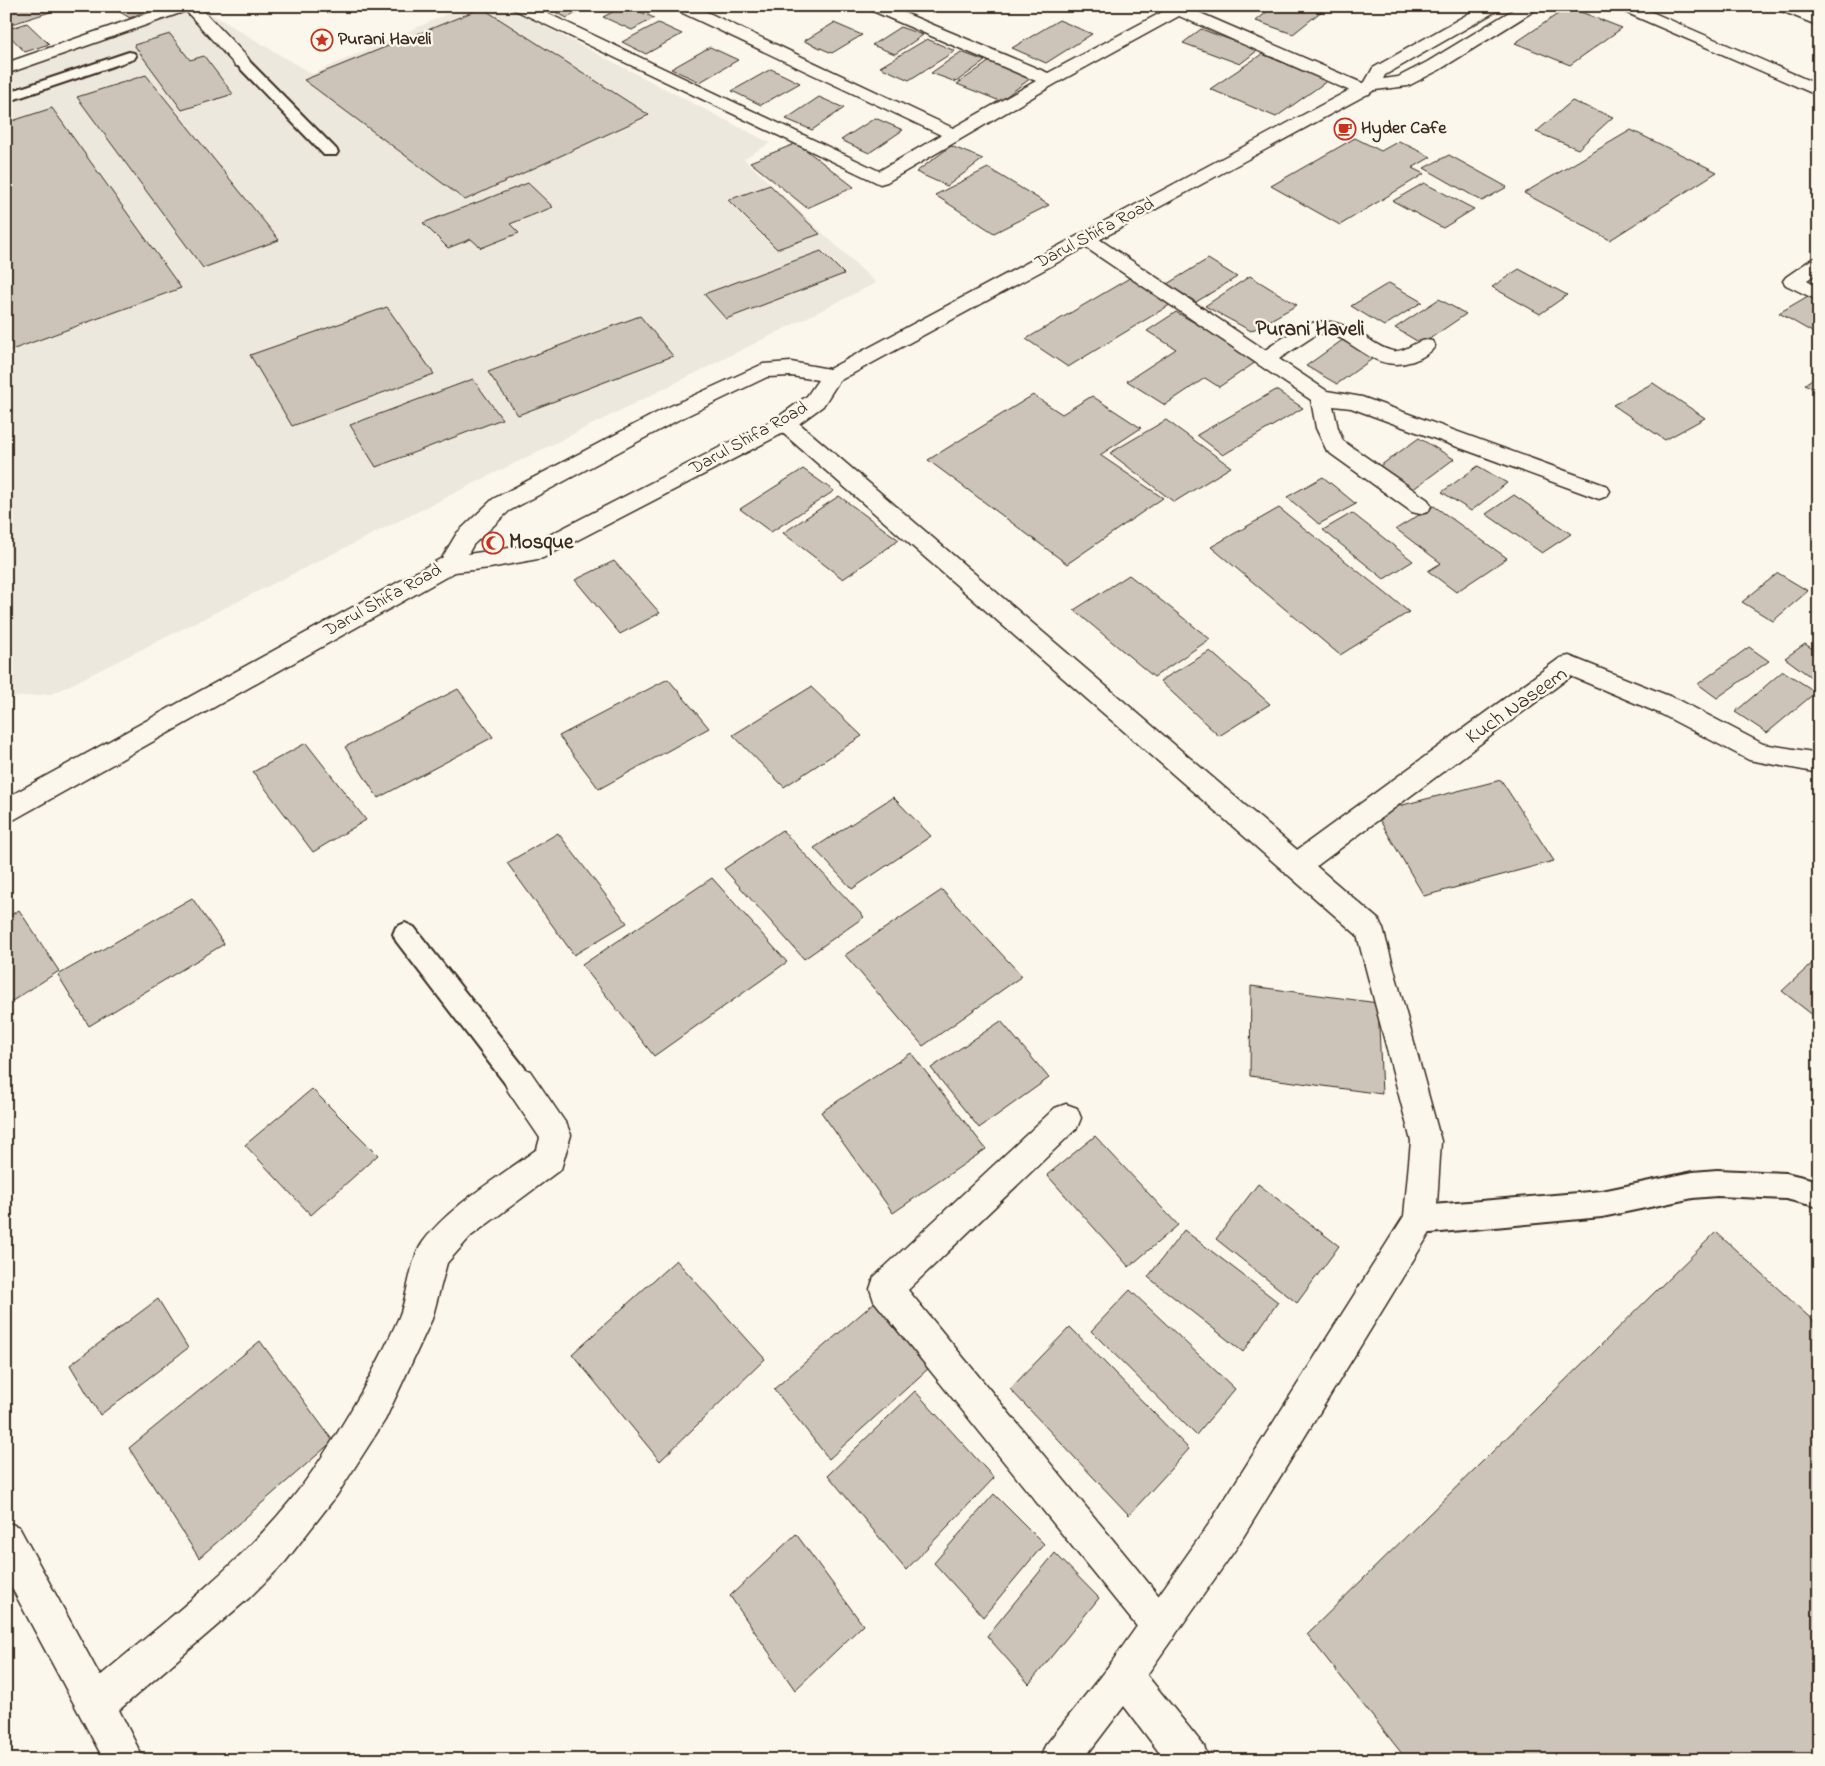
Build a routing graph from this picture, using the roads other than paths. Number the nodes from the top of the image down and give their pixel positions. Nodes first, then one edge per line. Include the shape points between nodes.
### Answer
1 (186, 6) edge
2 (190, 6) edge
3 (519, 6) edge
4 (680, 6) edge
5 (874, 6) edge
6 (1494, 6) edge
7 (1531, 6) edge
8 (1624, 6) edge
9 (1783, 6) edge
10 (1174, 8) edge
11 (1819, 21) edge
12 (129, 56) dead end
13 (242, 62) joint
14 (6, 69) edge
15 (1049, 80) junction
16 (1367, 87) junction
17 (1819, 91) edge
18 (6, 98) edge
19 (954, 135) junction
20 (330, 152) dead end
21 (1086, 239) junction
22 (1819, 263) edge
23 (1819, 295) edge
24 (1426, 346) dead end
25 (1264, 360) junction
26 (832, 376) junction
27 (1321, 396) junction
28 (785, 423) junction
29 (1599, 491) dead end
30 (1420, 506) dead end
31 (450, 564) junction
32 (1819, 763) edge
33 (6, 811) edge
34 (1296, 866) junction
35 (404, 934) dead end
36 (519, 1081) joint
37 (1066, 1118) dead end
38 (1819, 1194) edge
39 (1420, 1220) junction
40 (6, 1540) edge
41 (1160, 1626) junction
42 (1124, 1676) junction
43 (96, 1705) junction
44 (125, 1760) edge
45 (1058, 1760) edge
46 (1190, 1760) edge

1 - 14 street
2 - 13 street
3 - 19 street via 880,178
4 - 19 street
5 - 15 street
6 - 16 street, Darul Shifa Road via 1379,72
7 - 16 street via 1402,82
8 - 17 street
9 - 11 street
10 - 15 street
10 - 16 street
12 - 18 lane
13 - 20 lane
15 - 19 street
16 - 21 street, Darul Shifa Road
21 - 25 street
21 - 26 street, Darul Shifa Road
22 - 23 street via 1793,281
24 - 25 street via 1408,356 1389,357 1343,333 1319,326
25 - 27 street
26 - 28 street, Darul Shifa Road via 815,401
26 - 31 street via 791,369 763,371 670,415 501,505 465,539
27 - 29 street via 1354,402
27 - 30 street via 1324,423 1334,446
28 - 31 street, Darul Shifa Road via 535,552
28 - 34 street
31 - 33 street, Darul Shifa Road
32 - 34 street, Kuch Naseem via 1758,753 1670,707 1569,665
34 - 39 street via 1369,928 1426,1140
35 - 36 lane
36 - 43 street via 556,1135 550,1158 460,1226 433,1254 415,1319 373,1408 325,1483 272,1549 236,1585
37 - 41 street via 886,1289
38 - 39 lane via 1786,1186 1717,1183 1692,1185 1602,1204
39 - 41 street via 1224,1534
40 - 43 street
41 - 42 street
42 - 45 street
42 - 46 street
43 - 44 street

